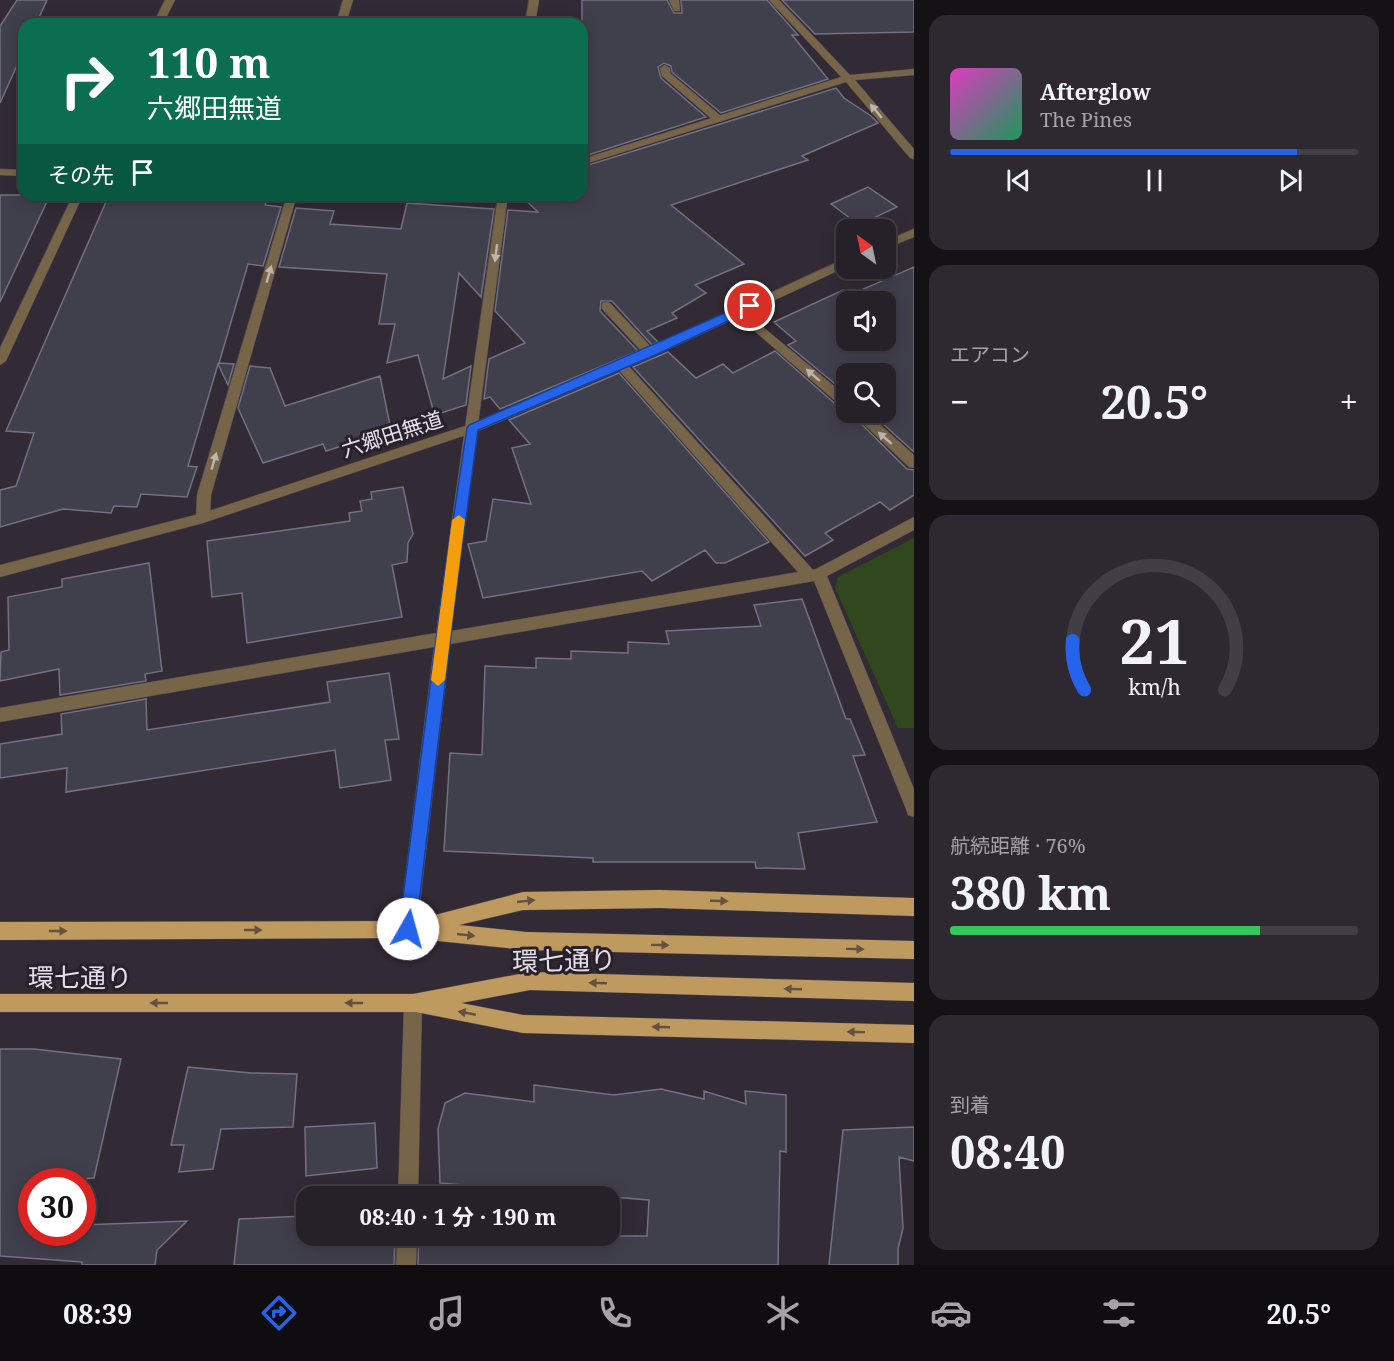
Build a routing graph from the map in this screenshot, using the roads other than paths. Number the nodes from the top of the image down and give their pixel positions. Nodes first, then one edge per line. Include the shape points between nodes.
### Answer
1 (170, 0) edge
2 (348, 0) edge
3 (534, 0) edge
4 (774, 0) edge
5 (161, 18) edge
6 (343, 18) edge
7 (531, 18) edge
8 (665, 68) dead end
9 (914, 72) edge
10 (848, 78) junction
11 (717, 118) junction
12 (914, 156) edge
13 (588, 160) edge
14 (0, 172) edge
15 (18, 173) edge
16 (75, 201) edge
17 (290, 201) edge
18 (502, 201) edge
19 (914, 233) edge
20 (896, 240) edge
21 (836, 267) edge
22 (606, 306) dead end
23 (739, 311) junction
24 (650, 353) junction
25 (0, 361) edge
26 (621, 365) junction
27 (836, 394) edge
28 (869, 423) edge
29 (473, 428) junction
30 (914, 463) edge
31 (204, 518) junction
32 (914, 523) edge
33 (0, 571) edge
34 (814, 575) junction
35 (443, 638) junction
36 (0, 715) edge
37 (914, 809) edge
38 (914, 907) edge
39 (408, 929) junction
40 (0, 931) edge
41 (914, 951) edge
42 (914, 992) edge
43 (0, 1003) edge
44 (413, 1003) junction
45 (914, 1034) edge
46 (408, 1186) edge
47 (407, 1246) edge
48 (406, 1265) edge

1 - 5 street
2 - 6 street
3 - 7 street
4 - 10 street
8 - 11 street via 665,74
9 - 10 street
10 - 11 street
12 -> 10 street
11 - 13 street
14 - 15 street
16 - 25 street
31 -> 17 street via 204,495
18 -> 29 street
19 - 20 street
21 - 23 street, 六郷田無道
22 - 24 street
23 - 24 street, 六郷田無道
27 -> 23 street
24 - 26 street, 六郷田無道
26 - 29 street, 六郷田無道
26 - 34 street
30 -> 28 street
29 - 31 street, 六郷田無道
29 - 35 street
31 - 33 street, 六郷田無道
32 - 34 street
34 - 35 street
34 - 37 street
35 - 36 street
35 - 39 street
39 -> 38 main road via 523,901 660,899
40 -> 39 main road, 環七通り
39 -> 41 main road, 環七通り via 526,941
42 -> 44 main road, 環七通り via 530,981
44 -> 43 main road, 環七通り
45 -> 44 main road via 523,1024
44 - 46 street
47 - 48 street

